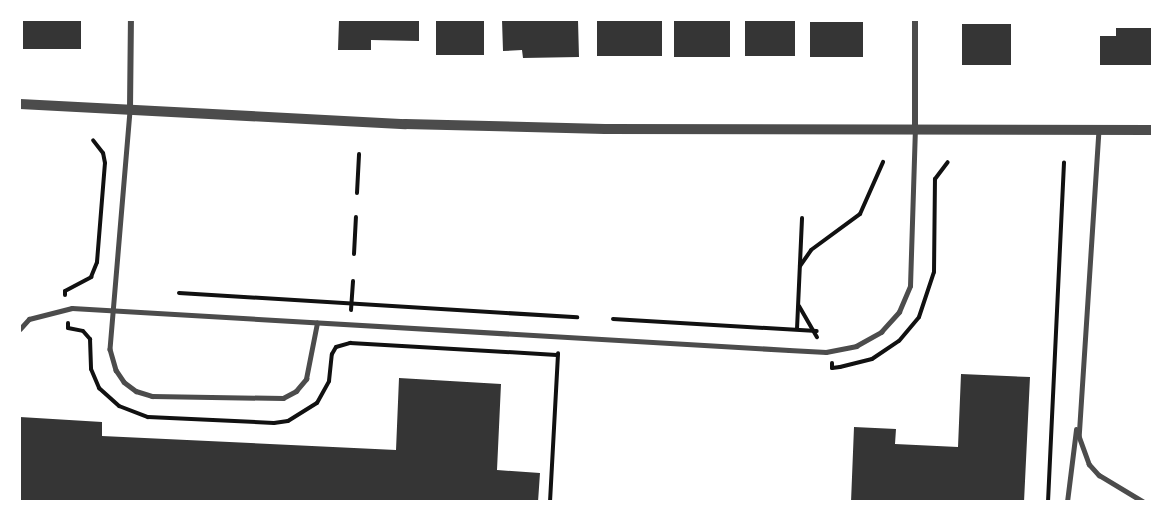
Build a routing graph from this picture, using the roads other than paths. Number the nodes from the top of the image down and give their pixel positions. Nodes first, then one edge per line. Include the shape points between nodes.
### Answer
1 (131, 20) edge
2 (915, 20) edge
3 (20, 104) edge
4 (130, 110) junction
5 (915, 129) junction
6 (1099, 130) junction
7 (1152, 130) edge
8 (113, 313) junction
9 (317, 323) junction
10 (20, 329) edge
11 (1077, 424) junction
12 (1067, 501) edge
13 (1144, 501) edge

1 - 4 street
2 - 5 street
3 - 4 street
4 - 5 street via 511,126
4 - 8 lane
5 - 6 street
5 - 9 lane via 910,286 899,312 881,332 856,346 826,352
6 - 7 street
6 - 11 lane via 1089,313
8 - 9 lane
8 - 9 lane via 110,349 116,370 136,391 152,396 283,398 296,392 306,379
8 - 10 lane via 50,310 29,319
11 - 12 lane
11 - 13 lane via 1089,464 1099,475

